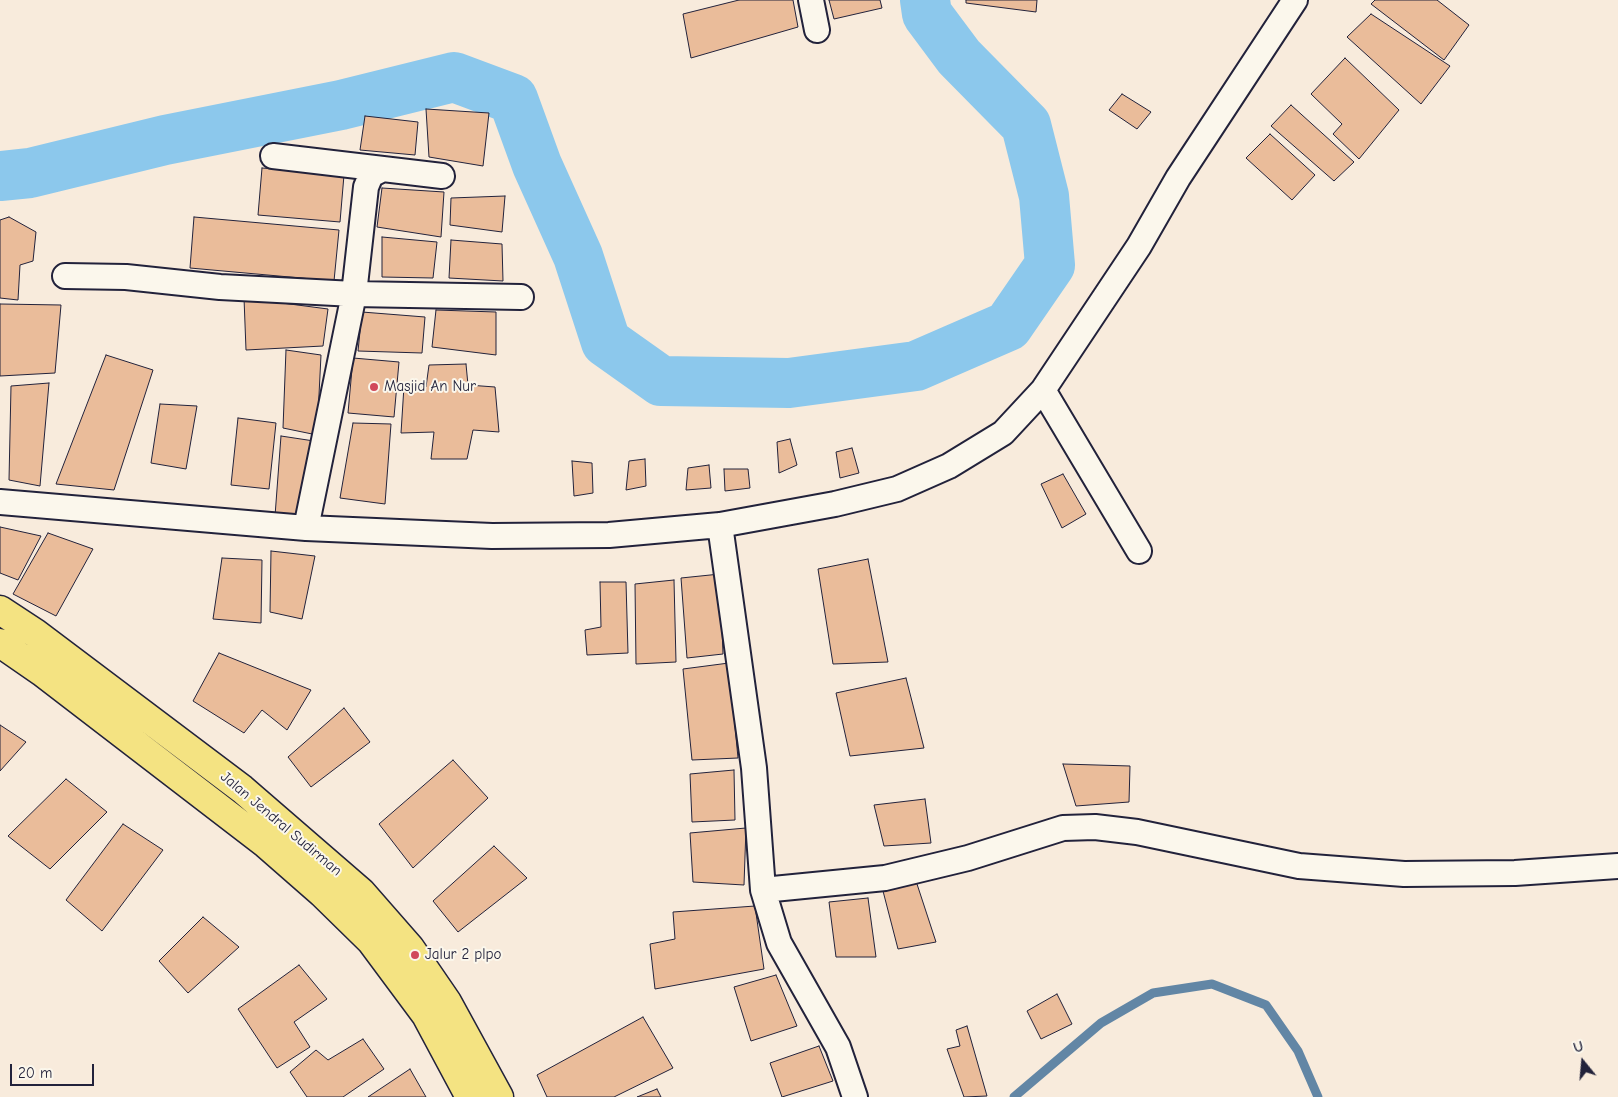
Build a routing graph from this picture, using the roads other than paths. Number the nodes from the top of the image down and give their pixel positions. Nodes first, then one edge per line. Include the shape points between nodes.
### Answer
1 (810, 0) edge
2 (1295, 0) edge
3 (817, 30) dead end
4 (273, 156) dead end
5 (383, 169) junction
6 (442, 176) dead end
7 (65, 276) dead end
8 (354, 294) junction
9 (521, 297) dead end
10 (1043, 390) junction
11 (0, 502) edge
12 (720, 525) junction
13 (306, 528) junction
14 (1139, 551) dead end
15 (0, 610) edge
16 (0, 643) edge
17 (1618, 866) edge
18 (763, 890) junction
19 (470, 1097) edge
20 (499, 1097) edge
21 (856, 1097) edge

1 - 3 street
2 - 10 street
4 - 5 street
5 - 6 street
5 - 8 street via 371,175 366,187
7 - 8 street via 126,277 220,287
8 - 9 street
8 - 13 street
10 - 12 street via 1003,433 949,466 898,489
10 - 14 street
11 - 13 street
12 - 13 street via 609,534 492,536
12 - 18 street via 754,768
15 - 20 highway, Jalan Jendral Sudirman via 242,789 361,892 410,948 447,1002
16 - 19 highway, Jalan Jendral Sudirman via 266,844 322,893 371,942 426,1014
17 - 18 street via 1515,873 1404,874 1308,867 1137,832 1095,827 1063,828 968,858 885,878
18 - 21 street via 779,943 838,1047

